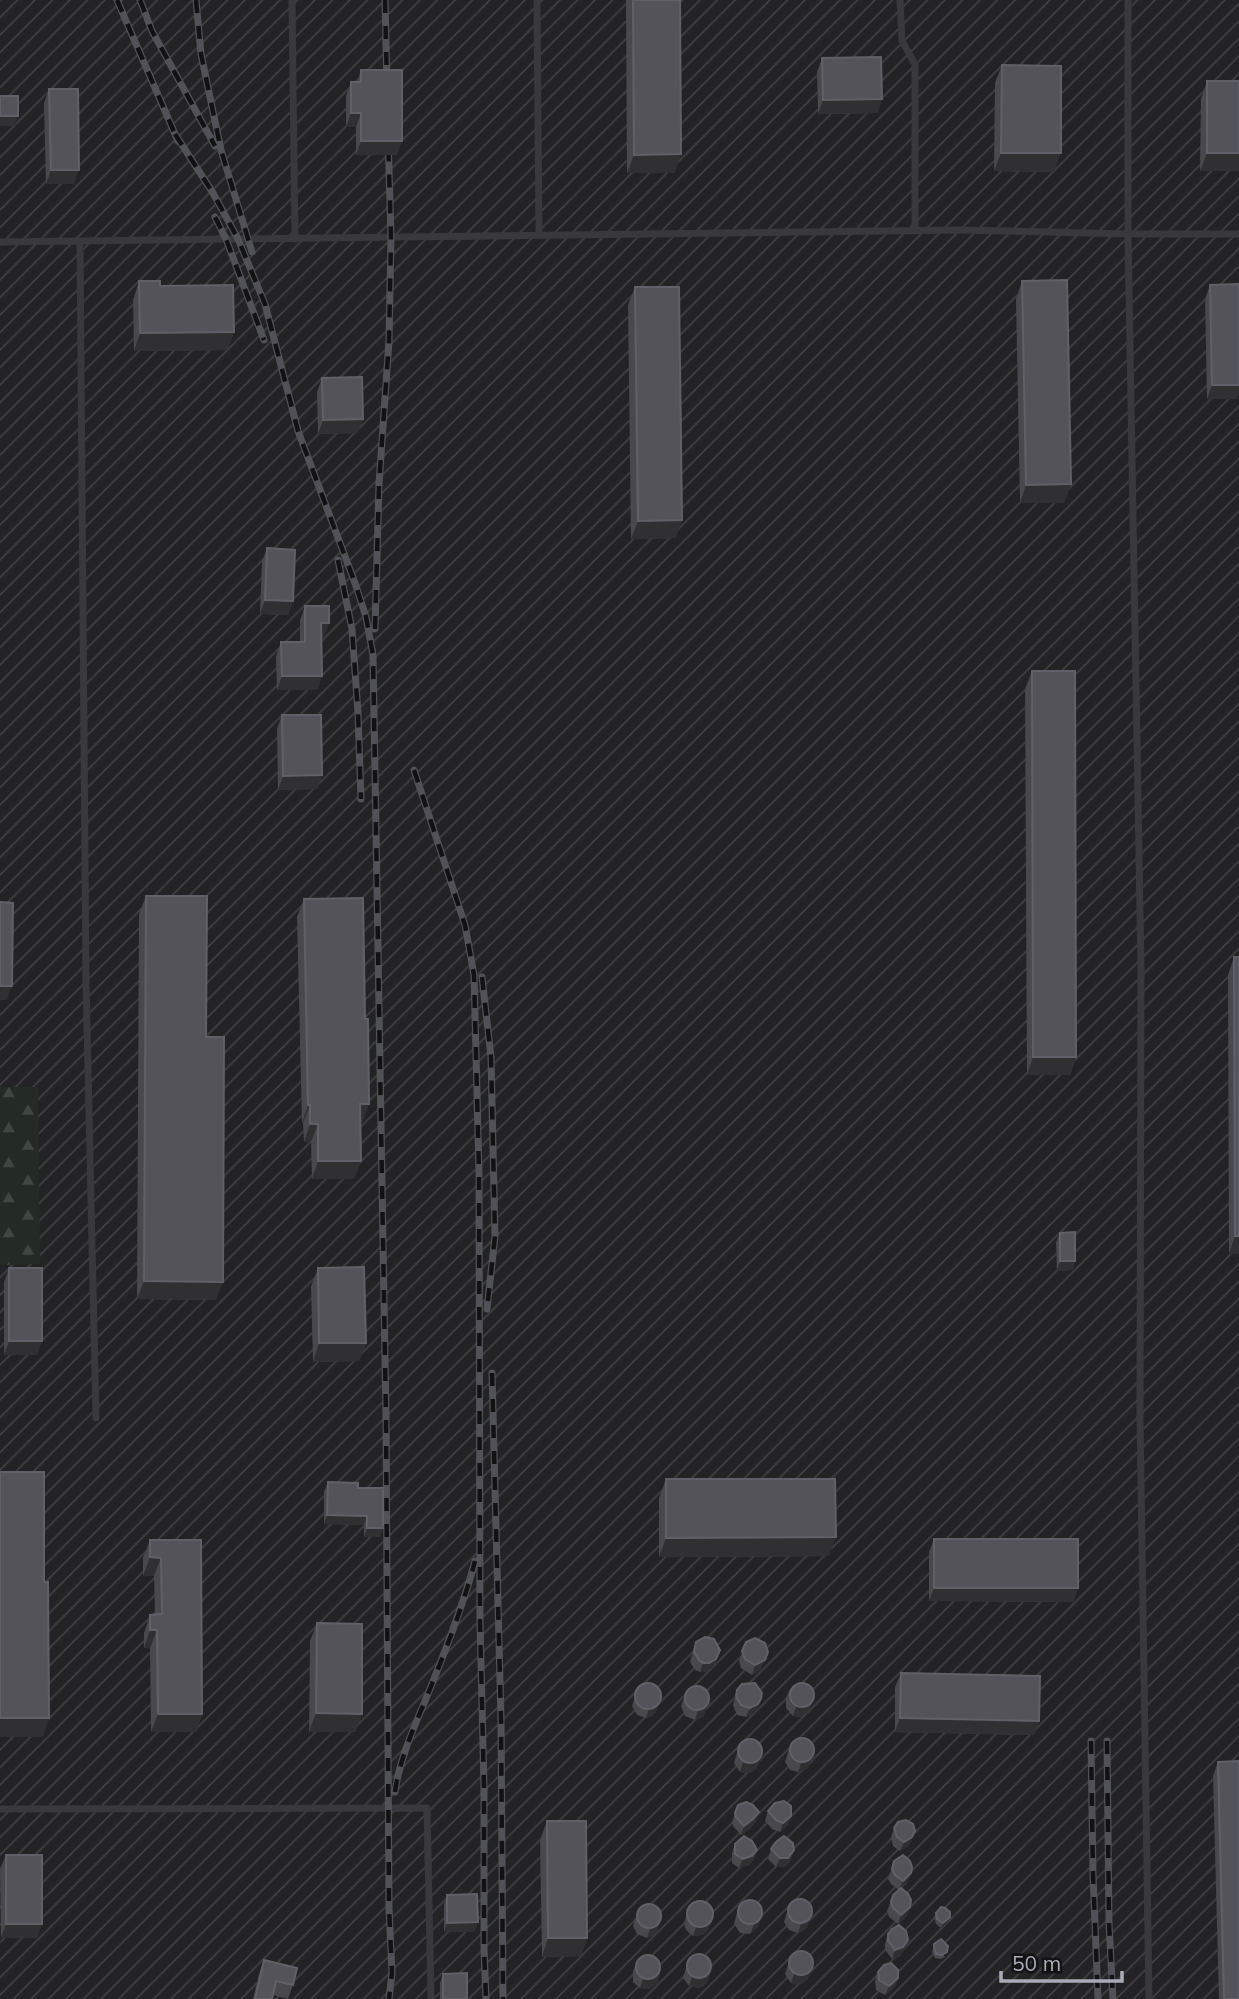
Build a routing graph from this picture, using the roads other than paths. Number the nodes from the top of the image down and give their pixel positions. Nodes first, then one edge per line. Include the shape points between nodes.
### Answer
1 (292, 0) edge
2 (537, 0) edge
3 (900, 0) edge
4 (1128, 0) edge
5 (915, 230) junction
6 (1239, 233) edge
7 (1128, 234) junction
8 (539, 235) junction
9 (295, 239) junction
10 (0, 242) edge
11 (80, 242) junction
12 (96, 1418) dead end
13 (0, 1809) edge
14 (431, 1999) edge
15 (1149, 1999) edge

1 - 9 lane
2 - 8 lane
3 - 5 lane via 902,41 915,64
4 - 7 lane
5 - 7 lane
5 - 8 lane
6 - 7 lane
7 - 15 lane via 1141,968 1140,1416
8 - 9 lane
9 - 11 lane
10 - 11 lane
11 - 12 lane via 86,982
13 - 14 lane via 427,1808

